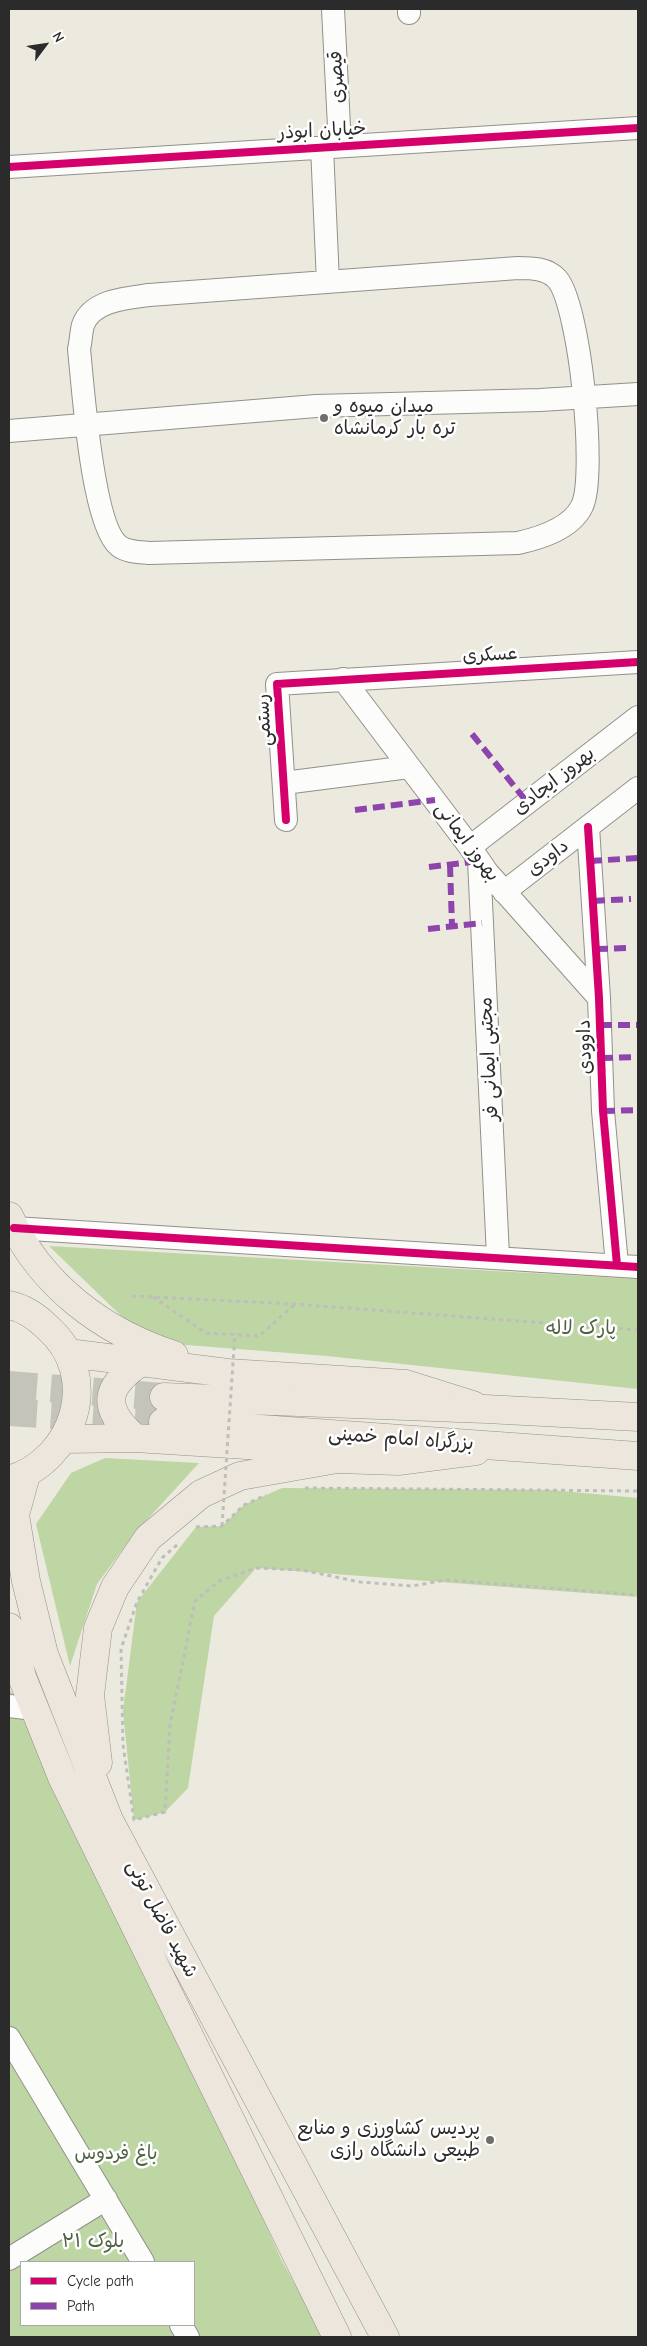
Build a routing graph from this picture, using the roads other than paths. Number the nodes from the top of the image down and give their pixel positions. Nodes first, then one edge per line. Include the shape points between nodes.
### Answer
1 (333, 9) edge
2 (638, 128) edge
3 (331, 147) junction
4 (9, 168) edge
5 (328, 282) junction
6 (638, 394) edge
7 (584, 397) junction
8 (88, 425) junction
9 (9, 430) edge
10 (638, 662) edge
11 (343, 679) junction
12 (638, 717) edge
13 (409, 767) junction
14 (284, 783) junction
15 (638, 788) edge
16 (286, 820) dead end
17 (588, 827) junction
18 (475, 854) junction
19 (504, 892) junction
20 (599, 998) junction
21 (12, 1222) edge
22 (498, 1256) junction
23 (627, 1266) edge
24 (11, 1302) edge
25 (68, 1353) junction
26 (142, 1362) junction
27 (228, 1373) junction
28 (486, 1409) junction
29 (638, 1417) edge
30 (134, 1438) junction
31 (65, 1439) junction
32 (505, 1447) junction
33 (638, 1456) edge
34 (337, 1459) junction
35 (17, 1478) edge
36 (14, 1533) edge
37 (9, 1627) edge
38 (9, 1652) edge
39 (22, 1677) junction
40 (21, 1707) edge
41 (110, 1820) junction
42 (9, 2038) edge
43 (106, 2199) junction
44 (9, 2259) edge
45 (143, 2261) edge
46 (182, 2326) edge
47 (188, 2337) edge
48 (338, 2337) edge
49 (385, 2337) edge

1 - 3 street, قیصری
2 - 3 street, خیابان ابوذر
3 - 4 street, خیابان ابوذر
3 - 5 street, قیصری
5 - 7 street via 538,268 556,278 568,298 577,337
5 - 8 street via 148,295 107,303 90,314 84,324 79,349
6 - 7 street
7 - 8 street via 316,406
7 - 8 street via 588,491 582,508 554,532 518,543 176,553 127,550 109,535 99,504
8 - 9 street
10 - 11 street, عسکری
11 - 13 street, بهروز ایمانی
11 - 14 street, رستمی via 277,684
12 - 18 street, بهروز ایجادی
13 - 14 street
13 - 18 street, بهروز ایمانی
14 - 16 street, رستمی
15 - 17 street, داودی
17 - 19 street, داودی
17 - 20 street, داوودی
18 - 19 street, بهروز ایمانی
18 - 22 street, مجتبی ایمانی فر
19 - 20 street, بهروز ایمانی
20 - 23 street, داوودی via 603,1112
21 - 22 street
21 - 27 main road via 36,1262 64,1292 98,1320 145,1346
22 - 23 street
24 - 25 main road via 37,1317 55,1334
25 - 26 main road
25 - 31 main road via 76,1382 75,1412
26 - 27 main road
26 - 30 main road via 112,1388 112,1407 120,1425
27 - 28 main road via 406,1384
28 - 29 main road, بزرگراه امام خمینی
28 - 32 main road, بزرگراه امام خمینی via 164,1409
30 - 31 main road
30 - 34 main road via 278,1447
31 - 35 main road via 48,1460
32 - 33 main road, بزرگراه امام خمینی
32 - 34 main road via 398,1461
34 - 41 main road via 240,1476 201,1494 148,1538 115,1586 98,1628 90,1695 96,1757
35 - 36 main road, شهید فاضل تونی
36 - 41 main road, شهید فاضل تونی via 44,1654
37 - 39 main road, شهید فاضل تونی
38 - 39 main road
39 - 40 main road, شهید فاضل تونی
40 - 48 main road, شهید فاضل تونی via 62,1777
41 - 49 main road, شهید فاضل تونی
42 - 43 street
43 - 44 street
43 - 45 street
46 - 47 street

